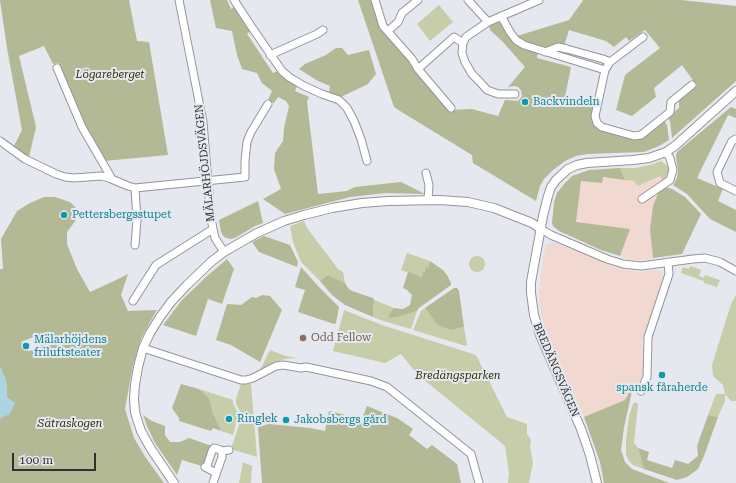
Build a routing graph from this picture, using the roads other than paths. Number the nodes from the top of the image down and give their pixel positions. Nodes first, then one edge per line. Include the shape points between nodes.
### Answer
1 (178, 0) edge
2 (234, 0) edge
3 (375, 0) edge
4 (418, 0) edge
5 (468, 0) edge
6 (539, 0) edge
7 (501, 16) junction
8 (488, 22) junction
9 (323, 30) dead end
10 (388, 32) junction
11 (643, 37) dead end
12 (463, 43) junction
13 (545, 52) junction
14 (270, 56) junction
15 (610, 62) junction
16 (57, 68) dead end
17 (418, 70) junction
18 (605, 70) junction
19 (692, 85) dead end
20 (736, 91) edge
21 (515, 94) dead end
22 (268, 104) dead end
23 (451, 108) dead end
24 (736, 139) edge
25 (0, 141) edge
26 (666, 152) junction
27 (366, 161) dead end
28 (426, 173) dead end
29 (112, 179) junction
30 (208, 181) junction
31 (135, 188) junction
32 (736, 191) edge
33 (642, 199) dead end
34 (428, 200) junction
35 (213, 229) junction
36 (541, 229) junction
37 (135, 245) dead end
38 (224, 252) junction
39 (668, 262) junction
40 (736, 271) edge
41 (133, 301) dead end
42 (144, 348) junction
43 (641, 391) dead end
44 (216, 473) junction
45 (174, 483) edge
46 (213, 483) edge
47 (479, 483) edge
48 (597, 483) edge

1 - 30 street, MÄLARHÖJDSVÄGEN via 203,122
2 - 14 street
3 - 10 street
4 - 10 street via 402,13 398,22
5 - 8 street
6 - 7 street
7 - 8 street
7 - 13 street via 516,40
8 - 12 street via 466,37
9 - 14 street
10 - 17 street via 412,59
11 - 15 street
12 - 17 street via 454,37
12 - 21 street via 462,53 465,62 487,90 498,94
13 - 15 street via 558,47
13 - 18 street
14 - 27 street via 289,77 339,100 347,108 364,146
15 - 18 street
16 - 29 street via 82,127
17 - 23 street
18 - 19 street via 595,116 597,123 602,127 634,136 641,135 670,112 671,102
20 - 26 street, BREDÄNGSVÄGEN
22 - 30 street via 247,142 245,177
24 - 32 street via 732,141 717,172 720,183
25 - 29 street via 25,159 56,174
26 - 33 street via 673,170 670,180
26 - 36 street, BREDÄNGSVÄGEN via 649,158 587,163 568,169 551,187
28 - 34 street via 429,185
29 - 31 street
30 - 31 street
30 - 35 street, MÄLARHÖJDSVÄGEN
31 - 37 street
34 - 36 street via 480,204 532,223
34 - 38 street via 362,203 304,215 257,232
35 - 38 street, MÄLARHÖJDSVÄGEN via 215,238
35 - 41 street via 156,265
36 - 39 street via 617,262 635,266
36 - 48 street, BREDÄNGSVÄGEN via 532,282 534,317 581,429
38 - 42 street via 171,302 150,333
39 - 40 street via 705,258 720,262
39 - 43 street via 670,274 648,338 647,376
42 - 45 street via 135,385 135,412 150,449
42 - 47 street via 241,380 283,365 306,367 387,387 471,454
44 - 44 street via 226,451 214,448 205,467
44 - 46 street

